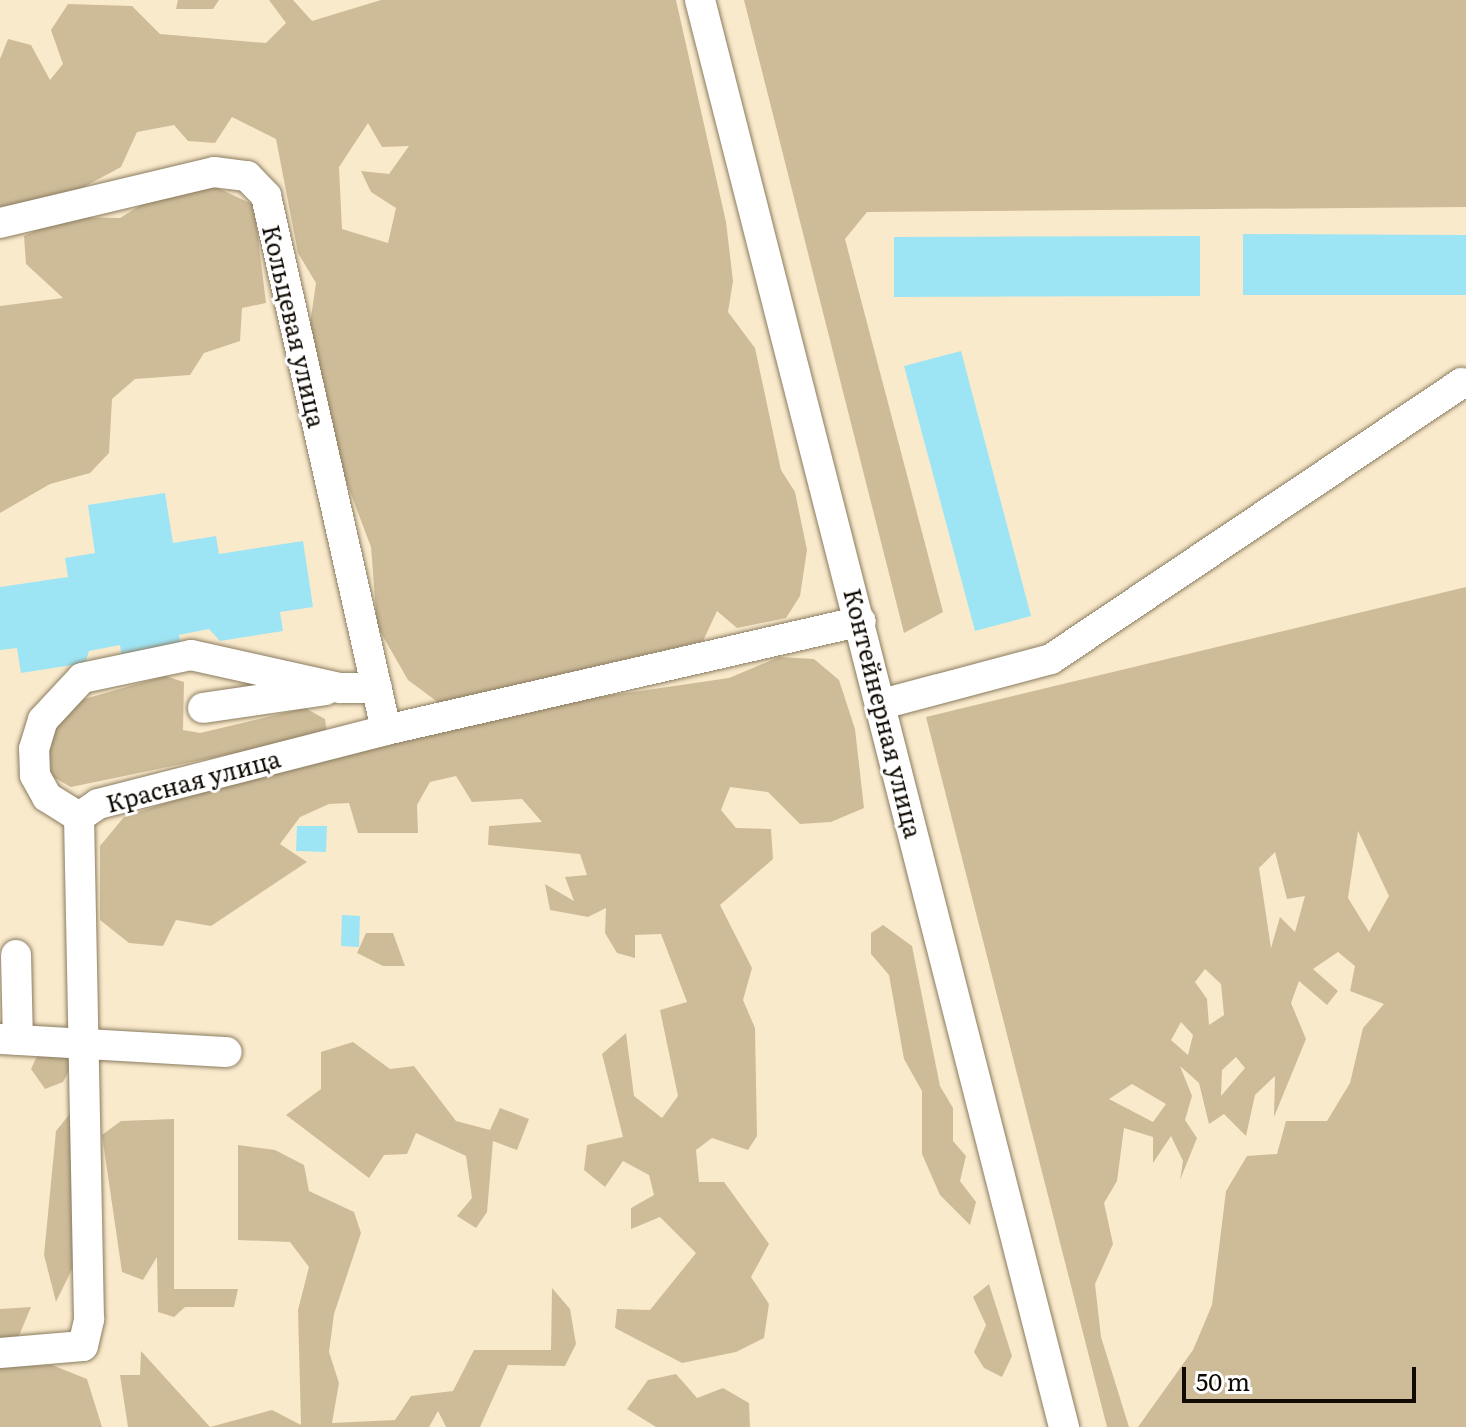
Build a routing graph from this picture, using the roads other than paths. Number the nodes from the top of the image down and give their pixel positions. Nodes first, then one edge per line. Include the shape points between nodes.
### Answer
1 (700, 0) edge
2 (0, 223) edge
3 (1462, 383) dead end
4 (861, 621) junction
5 (340, 688) junction
6 (377, 688) junction
7 (882, 704) junction
8 (203, 708) dead end
9 (386, 730) junction
10 (79, 817) junction
11 (16, 955) dead end
12 (9, 1040) edge
13 (84, 1041) junction
14 (227, 1052) dead end
15 (0, 1353) edge
16 (1064, 1427) edge

1 - 4 street, Контейнерная улица
2 - 6 street, Кольцевая улица via 214,172 247,176 266,196
3 - 7 street via 1051,659
4 - 7 street, Контейнерная улица
4 - 9 street, Красная улица
5 - 6 street
5 - 8 street
5 - 10 street via 191,655 82,678 43,720 34,749 47,797
6 - 9 street, Кольцевая улица
7 - 16 street, Контейнерная улица
9 - 10 street, Красная улица via 98,804
10 - 13 street, Красная улица
11 - 12 street
12 - 13 street
13 - 14 street
13 - 15 street, Красная улица via 89,1319 83,1346

